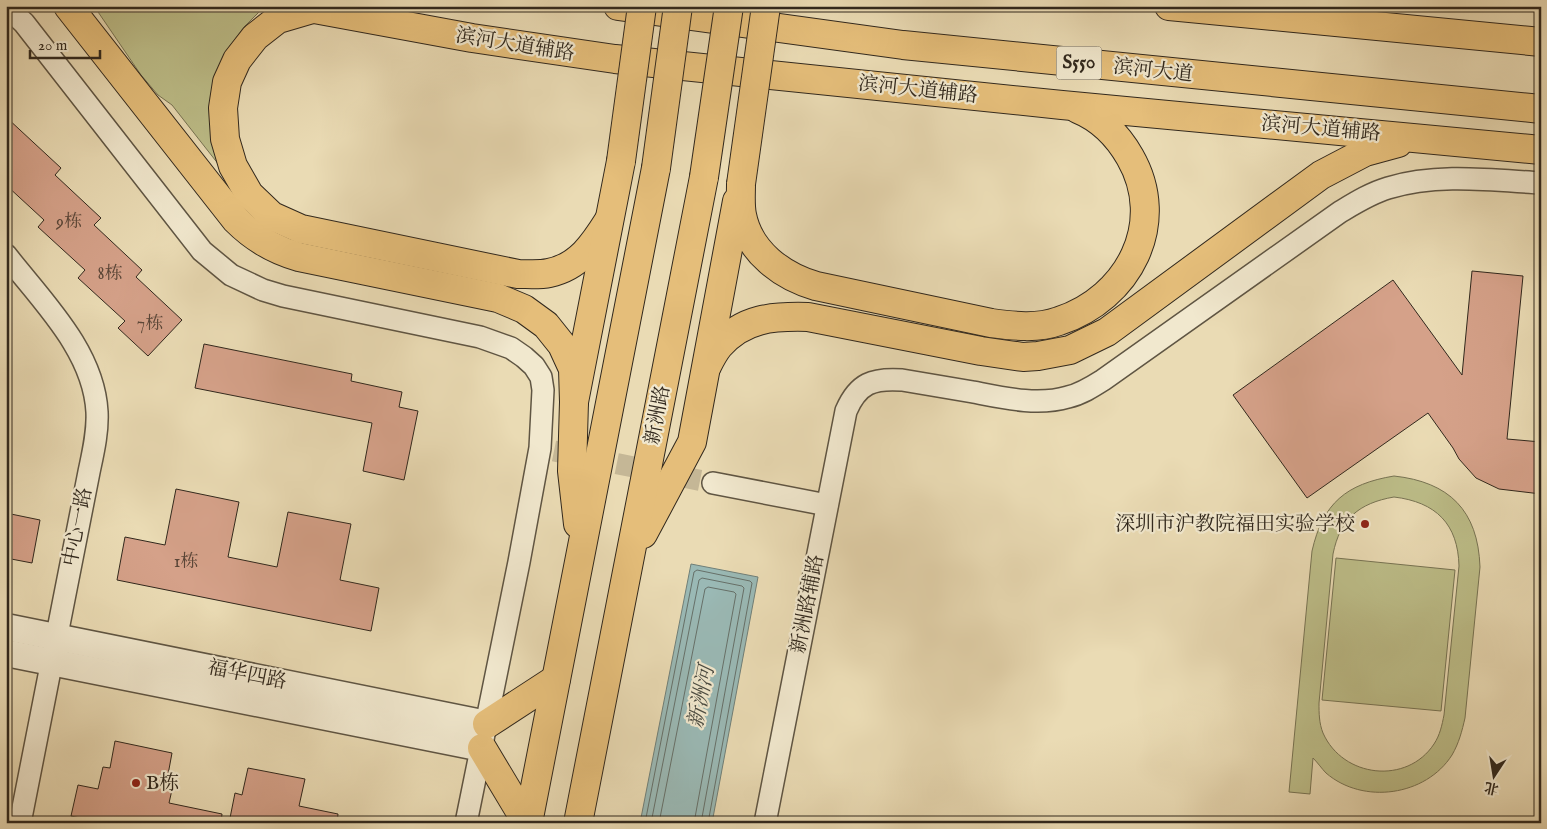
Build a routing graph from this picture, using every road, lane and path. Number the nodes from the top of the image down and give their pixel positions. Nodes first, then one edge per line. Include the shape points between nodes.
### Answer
1 (6, 6) edge
2 (68, 6) edge
3 (618, 6) edge
4 (642, 6) edge
5 (678, 6) edge
6 (729, 6) edge
7 (766, 6) edge
8 (1169, 6) edge
9 (305, 8) edge
10 (1541, 42) edge
11 (1062, 105) junction
12 (1541, 110) edge
13 (1419, 139) junction
14 (1541, 150) edge
15 (1541, 183) edge
16 (741, 184) junction
17 (609, 220) junction
18 (6, 255) edge
19 (706, 366) junction
20 (574, 402) junction
21 (713, 483) tunnel mouth
22 (827, 505) junction
23 (581, 551) junction
24 (630, 560) junction
25 (6, 627) edge
26 (56, 637) junction
27 (6, 653) edge
28 (52, 662) junction
29 (556, 679) junction
30 (485, 736) junction
31 (20, 823) edge
32 (466, 823) edge
33 (528, 823) edge
34 (578, 823) edge
35 (764, 823) edge

1 - 30 street via 24,23 202,251 231,275 277,294 480,336 512,348 534,366 541,377 547,450
2 - 20 main road via 247,231 272,247 299,257 498,298 524,308 562,345 573,369
3 - 12 main road, 滨河大道 / S550 via 903,45
4 - 17 main road, bridge via 621,160
5 - 23 main road, bridge via 656,168
6 - 24 main road, 新洲路, bridge via 704,177
7 - 16 main road, bridge
8 - 10 main road
9 - 11 main road, 滨河大道辅路 via 615,59
9 - 17 main road via 278,19 255,37 237,60 227,82 223,108 225,139 232,166 249,194 272,216 301,229 518,274 549,273 574,264 593,246
11 - 13 main road, 滨河大道辅路
11 - 16 main road via 1096,118 1121,143 1134,162 1143,187 1145,212 1138,250 1127,273 1085,309 1046,325 991,323 816,286 790,277 771,264 751,237 742,216
13 - 14 main road, 滨河大道辅路
13 - 19 main road via 1365,152 1321,175 1107,332 1070,350 1038,356 1003,355 808,317 780,316 755,321 734,333 718,347
15 - 22 street, 新洲路辅路 via 1465,178 1411,182 1387,188 1340,212 1103,380 1069,397 1029,400 902,380 871,381 860,388 846,411
16 - 19 main road
17 - 20 main road
18 - 26 street, 中心一路 via 68,334 92,379 95,396 94,448
19 - 24 main road via 692,442
20 - 23 main road via 572,471
21 - 22 street
22 - 35 street, 新洲路辅路
23 - 29 main road
24 - 34 main road, 新洲路
25 - 26 street, 福华四路
26 - 28 street, 中心一路
26 - 30 street, 福华四路
27 - 28 street, 福华四路
28 - 30 street, 福华四路
28 - 31 street, 中心一路
29 - 30 main road
29 - 33 main road
30 - 32 street
30 - 33 main road

